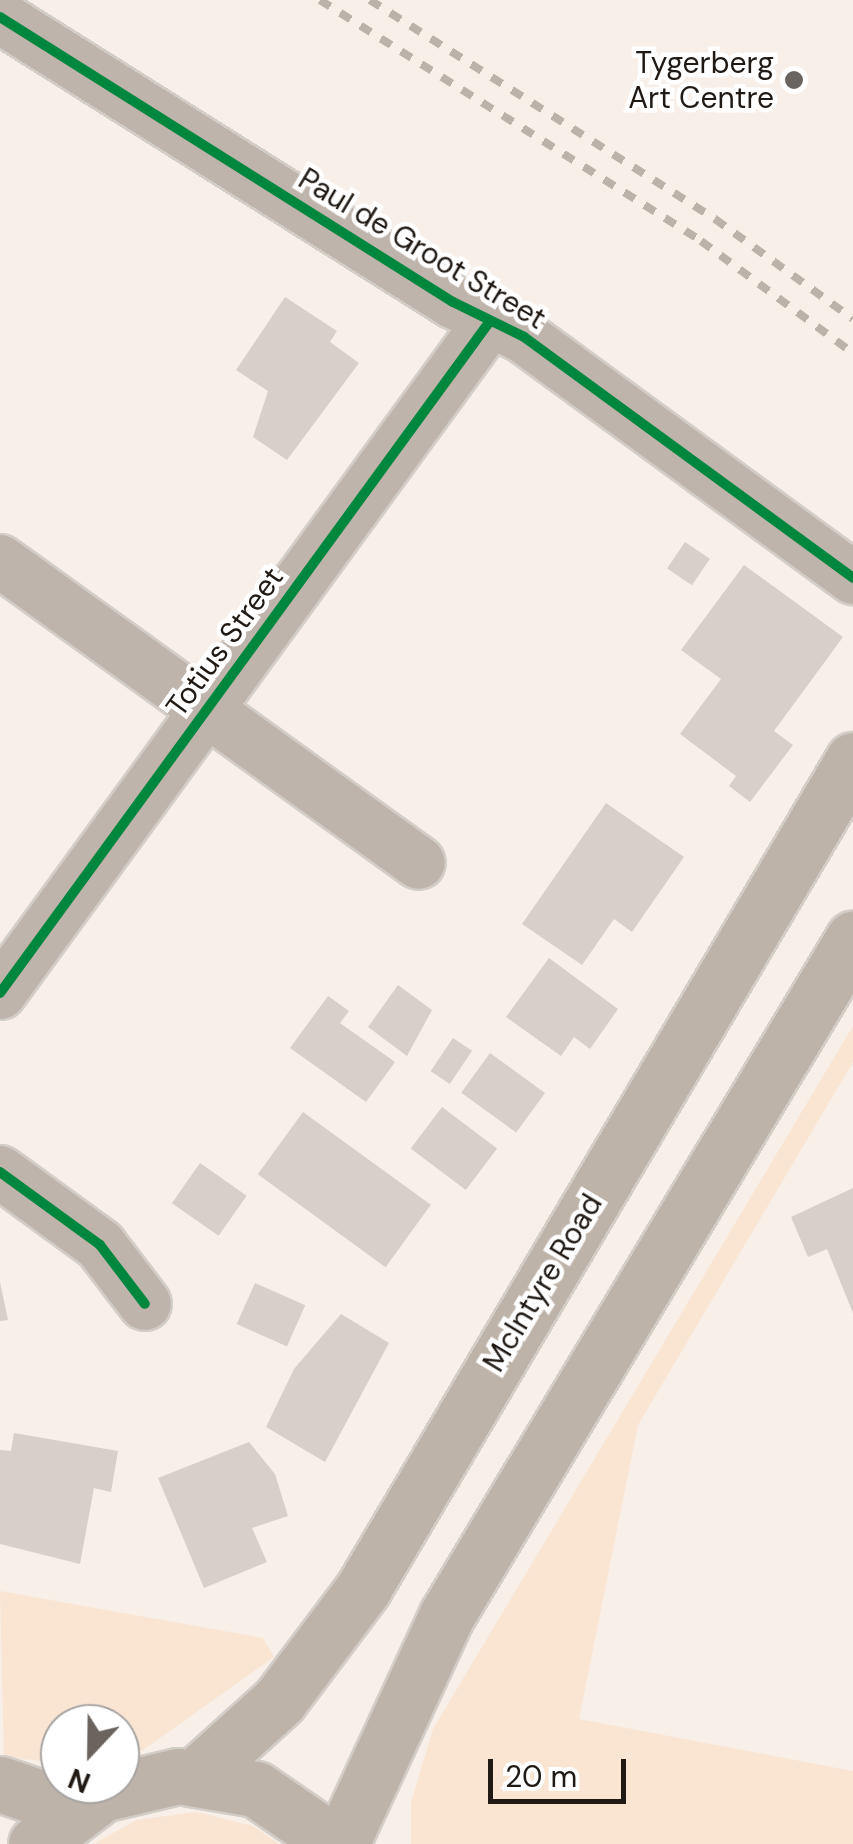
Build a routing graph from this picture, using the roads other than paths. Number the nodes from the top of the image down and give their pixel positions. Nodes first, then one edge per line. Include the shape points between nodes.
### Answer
1 (0, 17) edge
2 (490, 320) junction
3 (0, 560) edge
4 (853, 578) edge
5 (207, 709) junction
6 (853, 760) edge
7 (419, 862) dead end
8 (853, 939) edge
9 (0, 993) edge
10 (0, 1172) edge
11 (145, 1304) dead end
12 (196, 1776) junction
13 (0, 1784) edge
14 (56, 1827) edge
15 (339, 1844) edge

1 - 2 street, Paul de Groot Street
2 - 4 street, Paul de Groot Street
2 - 5 street, Totius Street
3 - 5 street
5 - 7 street
5 - 9 street, Totius Street
6 - 12 main road, McIntyre Road via 363,1589 279,1702
8 - 15 main road via 447,1615
10 - 11 street via 100,1244
12 - 14 main road via 132,1783
12 - 15 main road via 270,1795
13 - 14 main road

